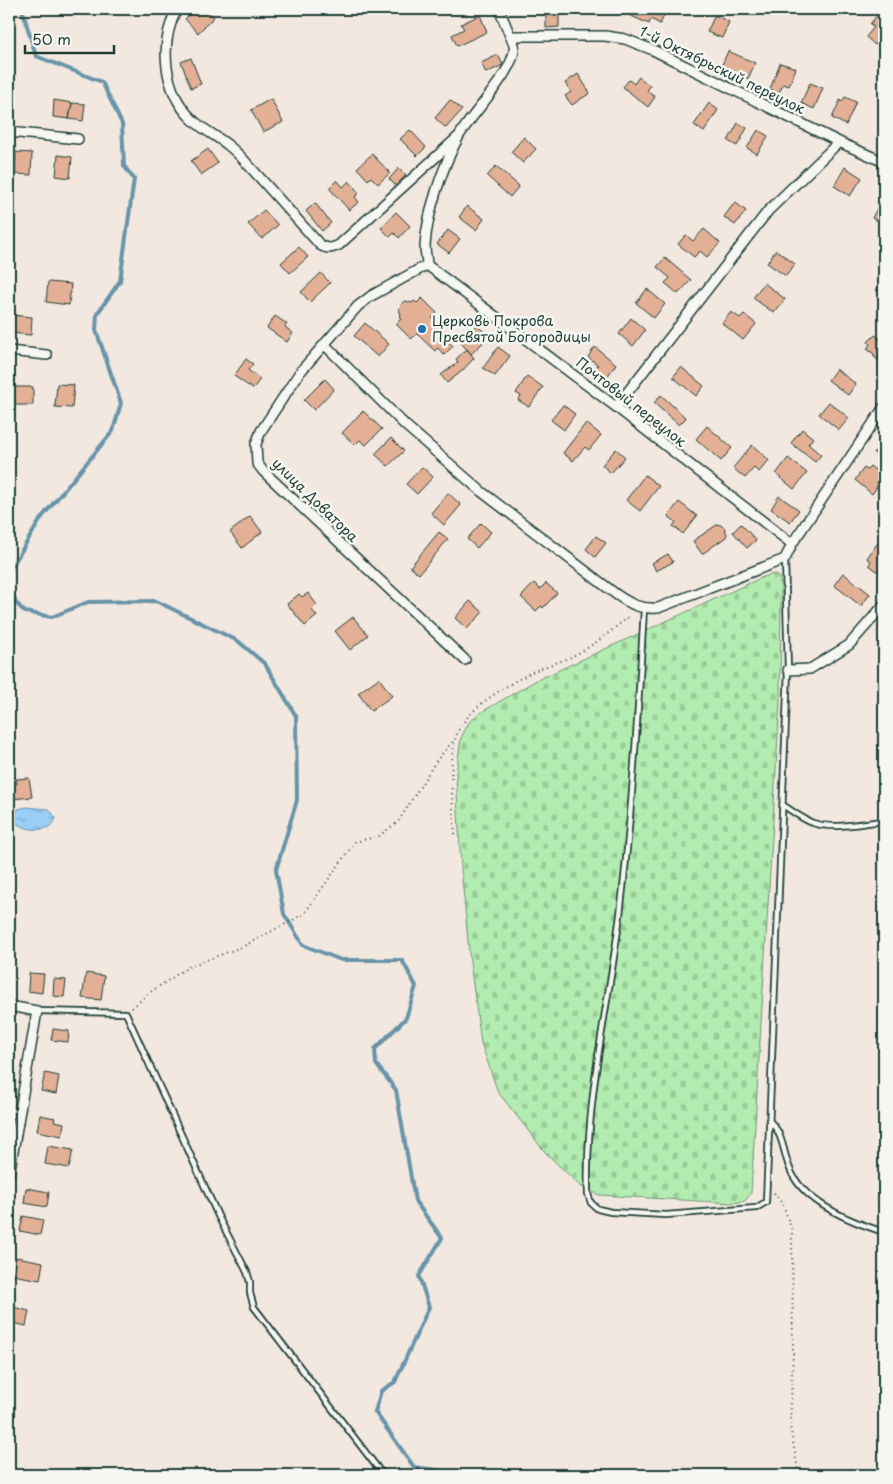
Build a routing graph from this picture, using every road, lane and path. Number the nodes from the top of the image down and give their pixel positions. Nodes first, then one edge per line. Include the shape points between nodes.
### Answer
1 (178, 9) edge
2 (499, 9) edge
3 (510, 36) junction
4 (9, 132) edge
5 (459, 136) junction
6 (78, 139) dead end
7 (839, 142) junction
8 (884, 162) edge
9 (427, 266) junction
10 (324, 344) junction
11 (9, 351) edge
12 (47, 355) dead end
13 (616, 407) junction
14 (884, 407) edge
15 (792, 544) junction
16 (785, 559) junction
17 (884, 605) edge
18 (644, 609) junction
19 (465, 660) dead end
20 (788, 670) junction
21 (455, 738) junction
22 (783, 805) junction
23 (884, 821) edge
24 (455, 834) dead end
25 (9, 1006) edge
26 (37, 1011) junction
27 (126, 1012) junction
28 (768, 1119) junction
29 (9, 1175) edge
30 (768, 1185) junction
31 (884, 1232) edge
32 (383, 1475) edge
33 (799, 1475) edge

1 - 5 street via 166,38 166,55 180,104 200,127 230,146 325,248 339,245
2 - 3 street
3 - 5 street via 515,52 511,66
3 - 7 street, 1-й Октябрьский переулок via 624,39 722,83
4 - 6 street
5 - 9 street via 435,197 425,248
7 - 8 street, 1-й Октябрьский переулок
7 - 13 street via 768,211
9 - 10 street, улица Доватора via 371,296
9 - 13 street, Почтовый переулок
10 - 18 street via 405,425 482,492 630,604
10 - 19 street, улица Доватора via 282,397 261,431 256,444 258,462 263,471
11 - 12 street
13 - 15 street, Почтовый переулок
14 - 15 street
15 - 16 street
16 - 18 street via 658,608
16 - 20 lane
17 - 20 street via 849,645 810,670
18 - 21 path via 581,652 530,673 484,701 467,718
18 - 30 lane via 636,753 619,916 598,1053 588,1194 598,1209 666,1215 756,1208 766,1202
20 - 22 lane
21 - 24 path via 452,772
21 - 27 path via 436,761 398,822 379,836 355,842 304,914 244,946 190,966
22 - 23 lane via 813,823 828,826
22 - 28 lane
25 - 26 street
26 - 27 lane
26 - 29 street
27 - 32 lane via 247,1272 254,1307
28 - 30 lane
28 - 31 lane via 778,1132 790,1170 801,1186 839,1215
30 - 33 path via 783,1204 792,1231 790,1426

